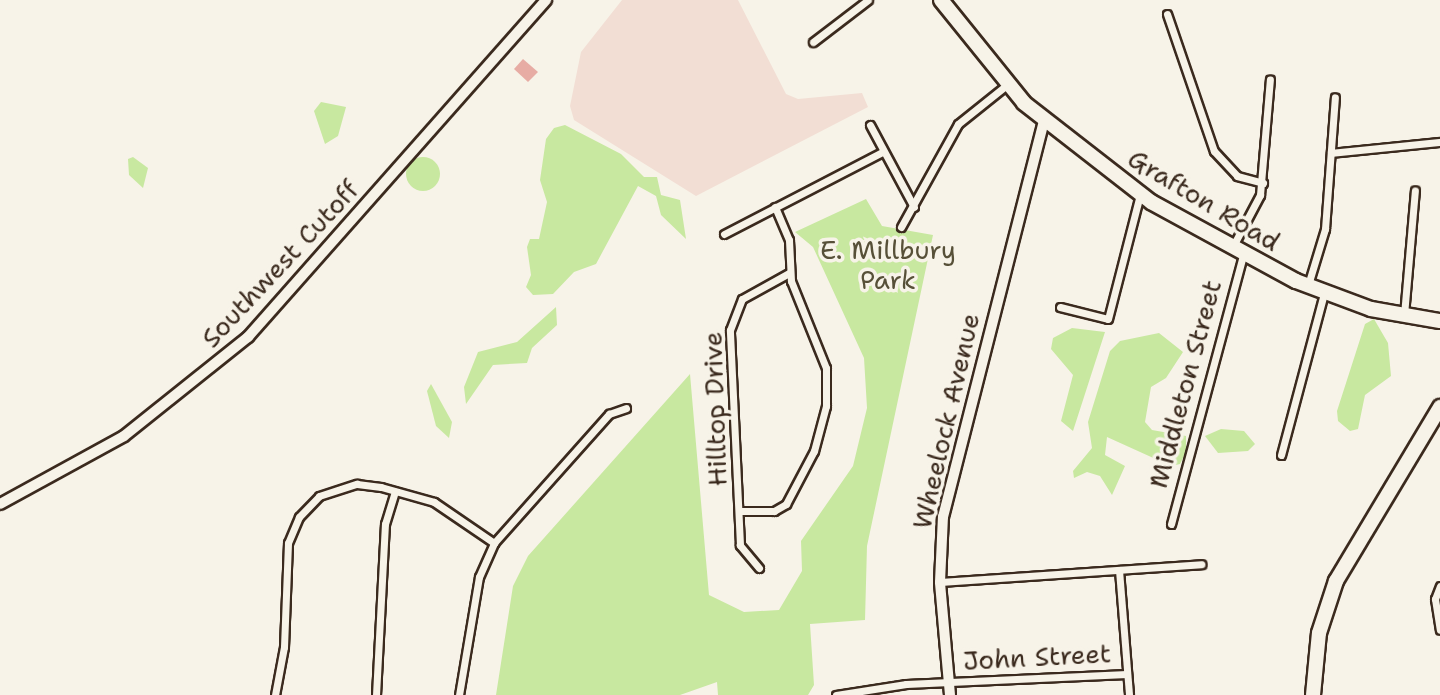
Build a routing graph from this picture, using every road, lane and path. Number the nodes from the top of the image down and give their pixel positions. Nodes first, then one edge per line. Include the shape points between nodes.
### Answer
1 (546, 0) edge
2 (868, 0) edge
3 (941, 0) edge
4 (1167, 14) dead end
5 (813, 42) dead end
6 (1270, 79) dead end
7 (1008, 84) junction
8 (1335, 97) dead end
9 (1044, 121) junction
10 (870, 125) dead end
11 (1440, 142) edge
12 (883, 152) junction
13 (1332, 153) junction
14 (1263, 183) junction
15 (1415, 190) dead end
16 (1140, 194) junction
17 (914, 206) junction
18 (775, 207) junction
19 (901, 228) dead end
20 (724, 234) dead end
21 (1237, 252) junction
22 (789, 273) junction
23 (1308, 286) junction
24 (1324, 293) junction
25 (1060, 307) dead end
26 (1404, 316) junction
27 (1440, 321) edge
28 (1440, 407) edge
29 (626, 408) dead end
30 (1440, 418) edge
31 (1281, 455) dead end
32 (395, 491) junction
33 (0, 504) edge
34 (740, 512) junction
35 (1171, 524) dead end
36 (494, 543) junction
37 (1200, 564) dead end
38 (759, 568) dead end
39 (1119, 570) junction
40 (940, 582) junction
41 (1440, 586) edge
42 (1439, 628) edge
43 (1127, 674) junction
44 (948, 682) junction
45 (275, 695) edge
46 (376, 695) edge
47 (459, 695) edge
48 (836, 695) edge
49 (950, 695) edge
50 (1129, 695) edge
51 (1313, 695) edge
52 (1319, 695) edge

1 - 33 main road, Southwest Cutoff via 248,337 124,436
2 - 5 street
3 - 7 highway, Grafton Road
4 - 14 street via 1214,151 1237,176
6 - 14 street
7 - 9 highway, Grafton Road
7 - 17 street via 958,124
8 - 13 street
9 - 16 highway, Grafton Road
9 - 40 main road, Wheelock Avenue via 946,502
10 - 12 street
11 - 13 street
12 - 17 street
12 - 18 street
13 - 23 street via 1325,229
14 - 21 street, Middleton Street
15 - 26 street
16 - 21 highway, Grafton Road
16 - 25 street via 1108,319
17 - 19 street
18 - 20 street
18 - 22 street via 789,240
21 - 23 highway, Grafton Road
21 - 35 street, Middleton Street
22 - 34 street, Hilltop Drive via 747,295 732,319
22 - 34 street via 826,368 824,419 786,505 774,511
23 - 24 highway, Grafton Road
24 - 26 highway, Grafton Road
24 - 31 street
26 - 27 highway, Grafton Road
28 - 51 highway via 1336,581 1319,633
29 - 36 street via 609,414
30 - 52 highway via 1339,590 1323,646
32 - 36 street via 434,502
32 - 45 street via 357,484 334,489 299,517 286,560 284,647
32 - 46 street via 385,524
34 - 38 street, Hilltop Drive via 740,545
36 - 47 street via 480,577
37 - 39 street
39 - 40 street
39 - 43 street
40 - 44 main road, Wheelock Avenue
41 - 42 street
43 - 44 street, John Street
43 - 50 street
44 - 48 street, John Street
44 - 49 main road, Wheelock Avenue

